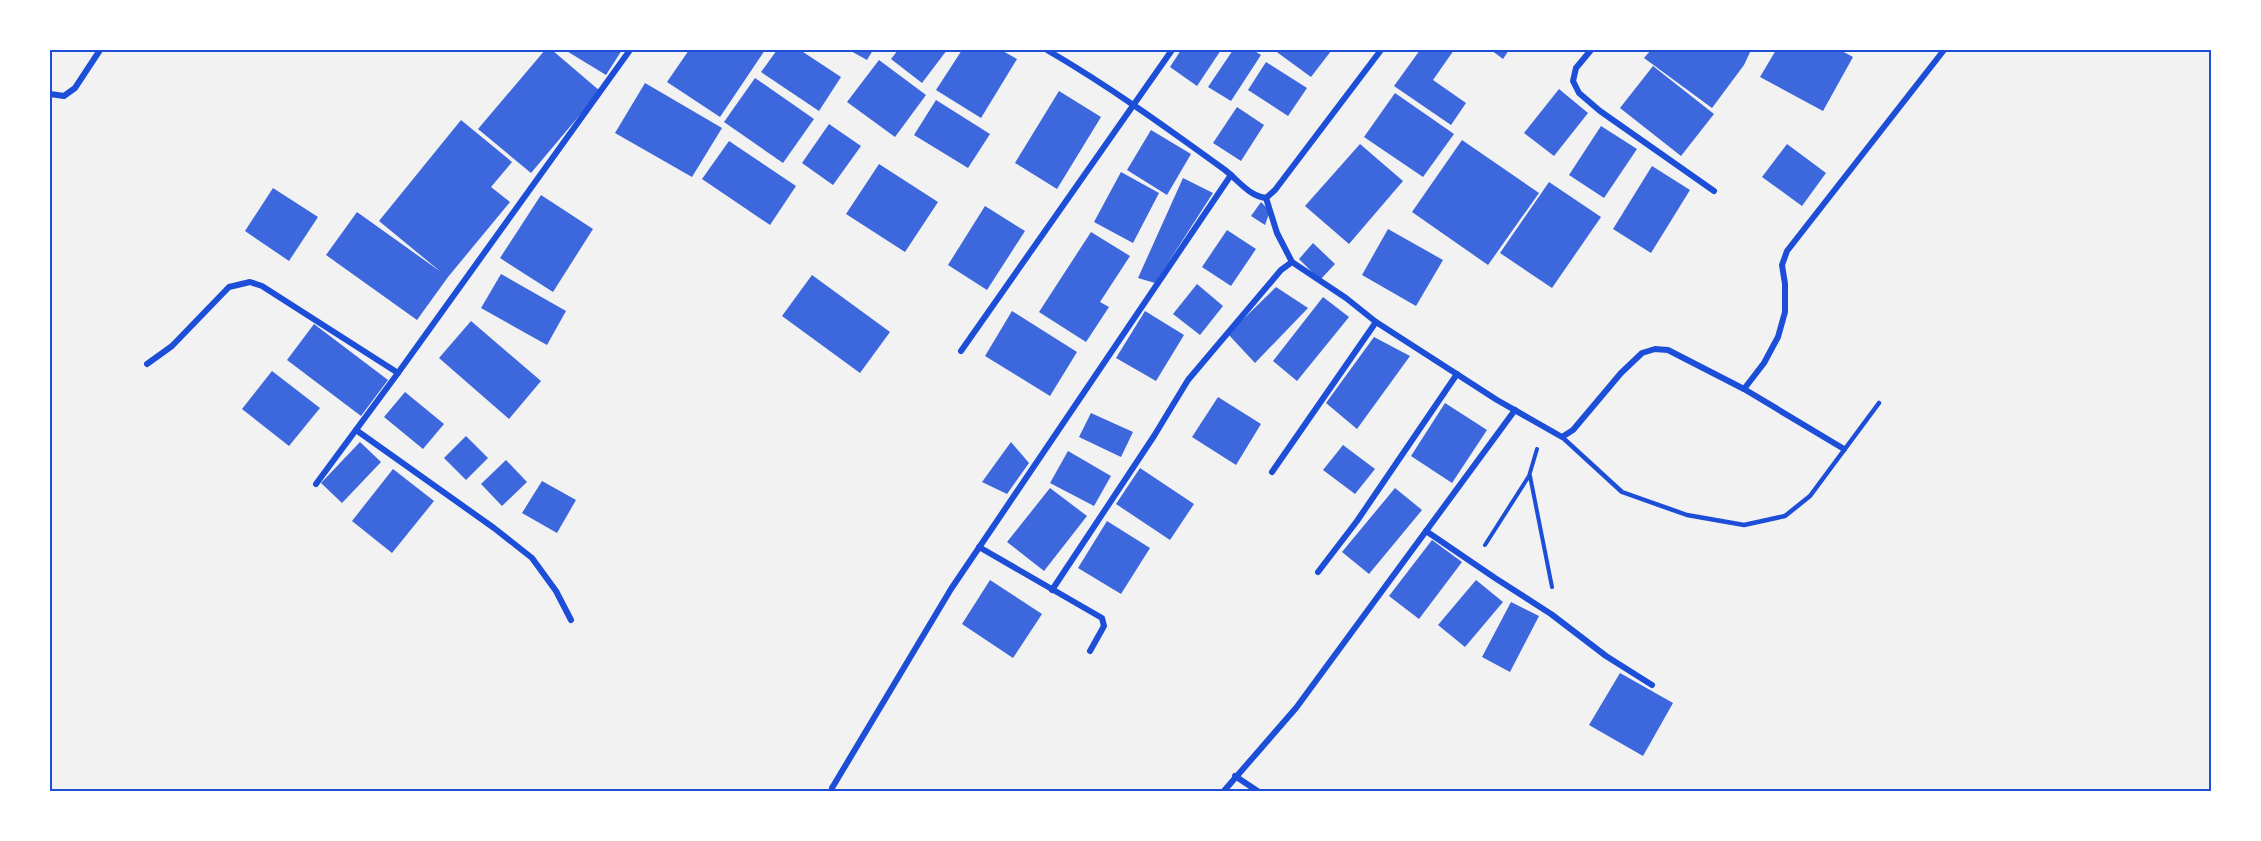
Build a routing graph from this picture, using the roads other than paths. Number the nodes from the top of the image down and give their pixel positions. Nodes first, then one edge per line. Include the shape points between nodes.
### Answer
1 (100, 50) edge
2 (630, 50) edge
3 (1047, 50) edge
4 (1172, 50) edge
5 (1381, 50) edge
6 (1591, 50) edge
7 (1944, 50) edge
8 (50, 94) edge
9 (1134, 104) junction
10 (1231, 175) junction
11 (1714, 191) dead end
12 (1266, 198) junction
13 (1292, 262) junction
14 (1376, 322) junction
15 (961, 351) dead end
16 (147, 364) dead end
17 (398, 373) junction
18 (1457, 374) junction
19 (1743, 389) junction
20 (1879, 403) dead end
21 (1515, 410) junction
22 (356, 430) junction
23 (1562, 437) junction
24 (1844, 448) junction
25 (1272, 472) dead end
26 (316, 484) dead end
27 (1426, 531) junction
28 (979, 547) junction
29 (1318, 572) dead end
30 (1052, 590) junction
31 (571, 620) dead end
32 (1090, 651) dead end
33 (1652, 685) dead end
34 (1235, 776) junction
35 (832, 788) dead end
36 (1223, 792) edge
37 (1259, 792) edge

1 - 8 street via 75,88 64,96
2 - 17 street
3 - 9 street
4 - 9 street
5 - 12 street
6 - 11 street via 1576,68 1573,81 1579,93
7 - 19 street via 1787,251 1782,265 1785,312 1778,337
9 - 10 street
9 - 15 street
10 - 12 street via 1256,197
10 - 28 street
12 - 13 street
13 - 14 street
13 - 30 street via 1188,380
14 - 18 street
14 - 25 street
16 - 17 street via 172,346 229,286 250,282
17 - 22 street
18 - 21 street
18 - 29 street
19 - 23 street via 1668,350 1655,349 1642,353 1573,430
19 - 24 street
20 - 24 lane
21 - 23 street
21 - 27 street
22 - 26 street
22 - 31 street via 532,558
23 - 24 lane via 1622,492 1687,515 1744,525 1785,516 1810,496
27 - 33 street
27 - 34 street via 1296,708
28 - 30 street
28 - 35 street
30 - 32 street via 1102,618 1104,626
34 - 36 street
34 - 37 street

